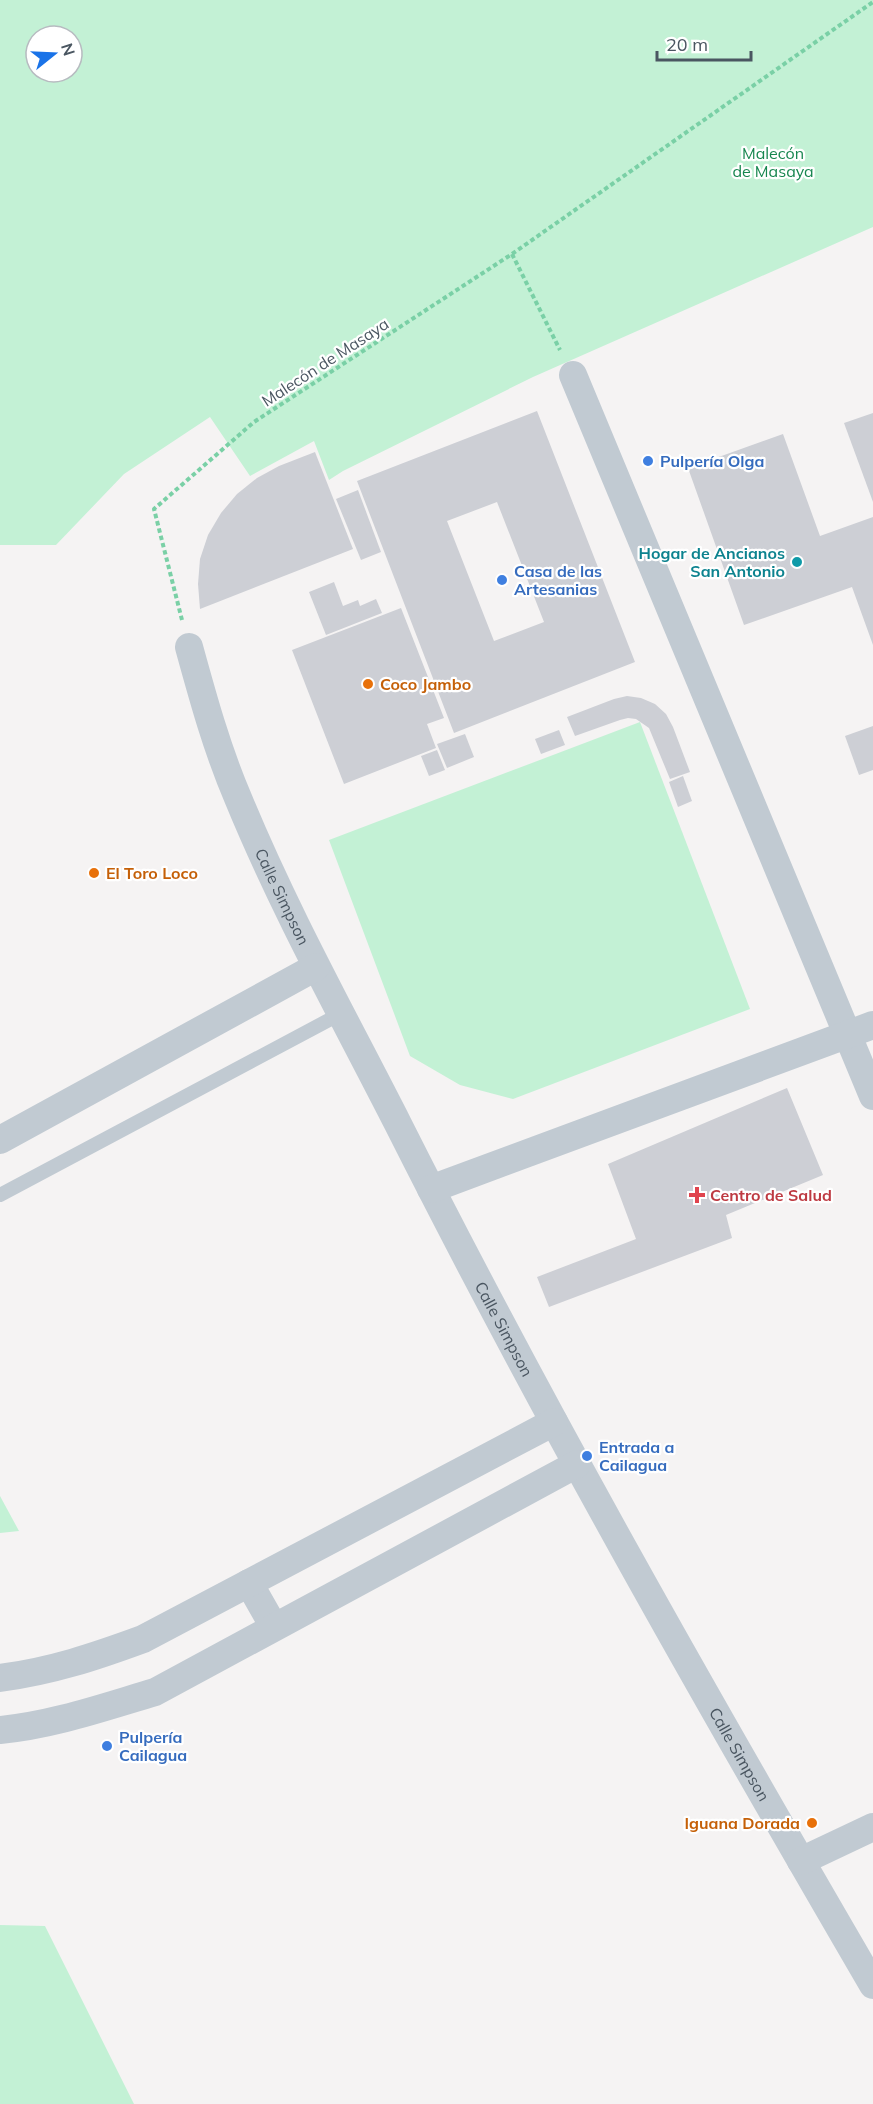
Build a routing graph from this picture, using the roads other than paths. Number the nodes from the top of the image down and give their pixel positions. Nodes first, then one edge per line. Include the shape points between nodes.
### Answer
1 (573, 375) road end
2 (189, 647) road end
3 (316, 968) junction
4 (342, 1013) junction
5 (860, 1030) edge
6 (873, 1096) edge
7 (0, 1140) edge
8 (431, 1189) junction
9 (0, 1195) edge
10 (554, 1422) junction
11 (577, 1464) junction
12 (249, 1583) junction
13 (274, 1627) junction
14 (0, 1678) edge
15 (0, 1730) edge
16 (873, 1827) edge
17 (801, 1861) junction
18 (873, 1985) edge

1 - 5 street
2 - 3 street, Calle Simpson via 209,720 237,798
3 - 4 street, Calle Simpson
3 - 7 street
4 - 8 street, Calle Simpson
4 - 9 lane
5 - 6 street
5 - 8 street
8 - 10 street, Calle Simpson
10 - 11 street, Calle Simpson
10 - 12 street
11 - 13 street
11 - 17 street, Calle Simpson
12 - 13 street
12 - 14 street via 143,1639 74,1664
13 - 15 street via 155,1692 84,1714
16 - 17 street
17 - 18 street, Calle Simpson

